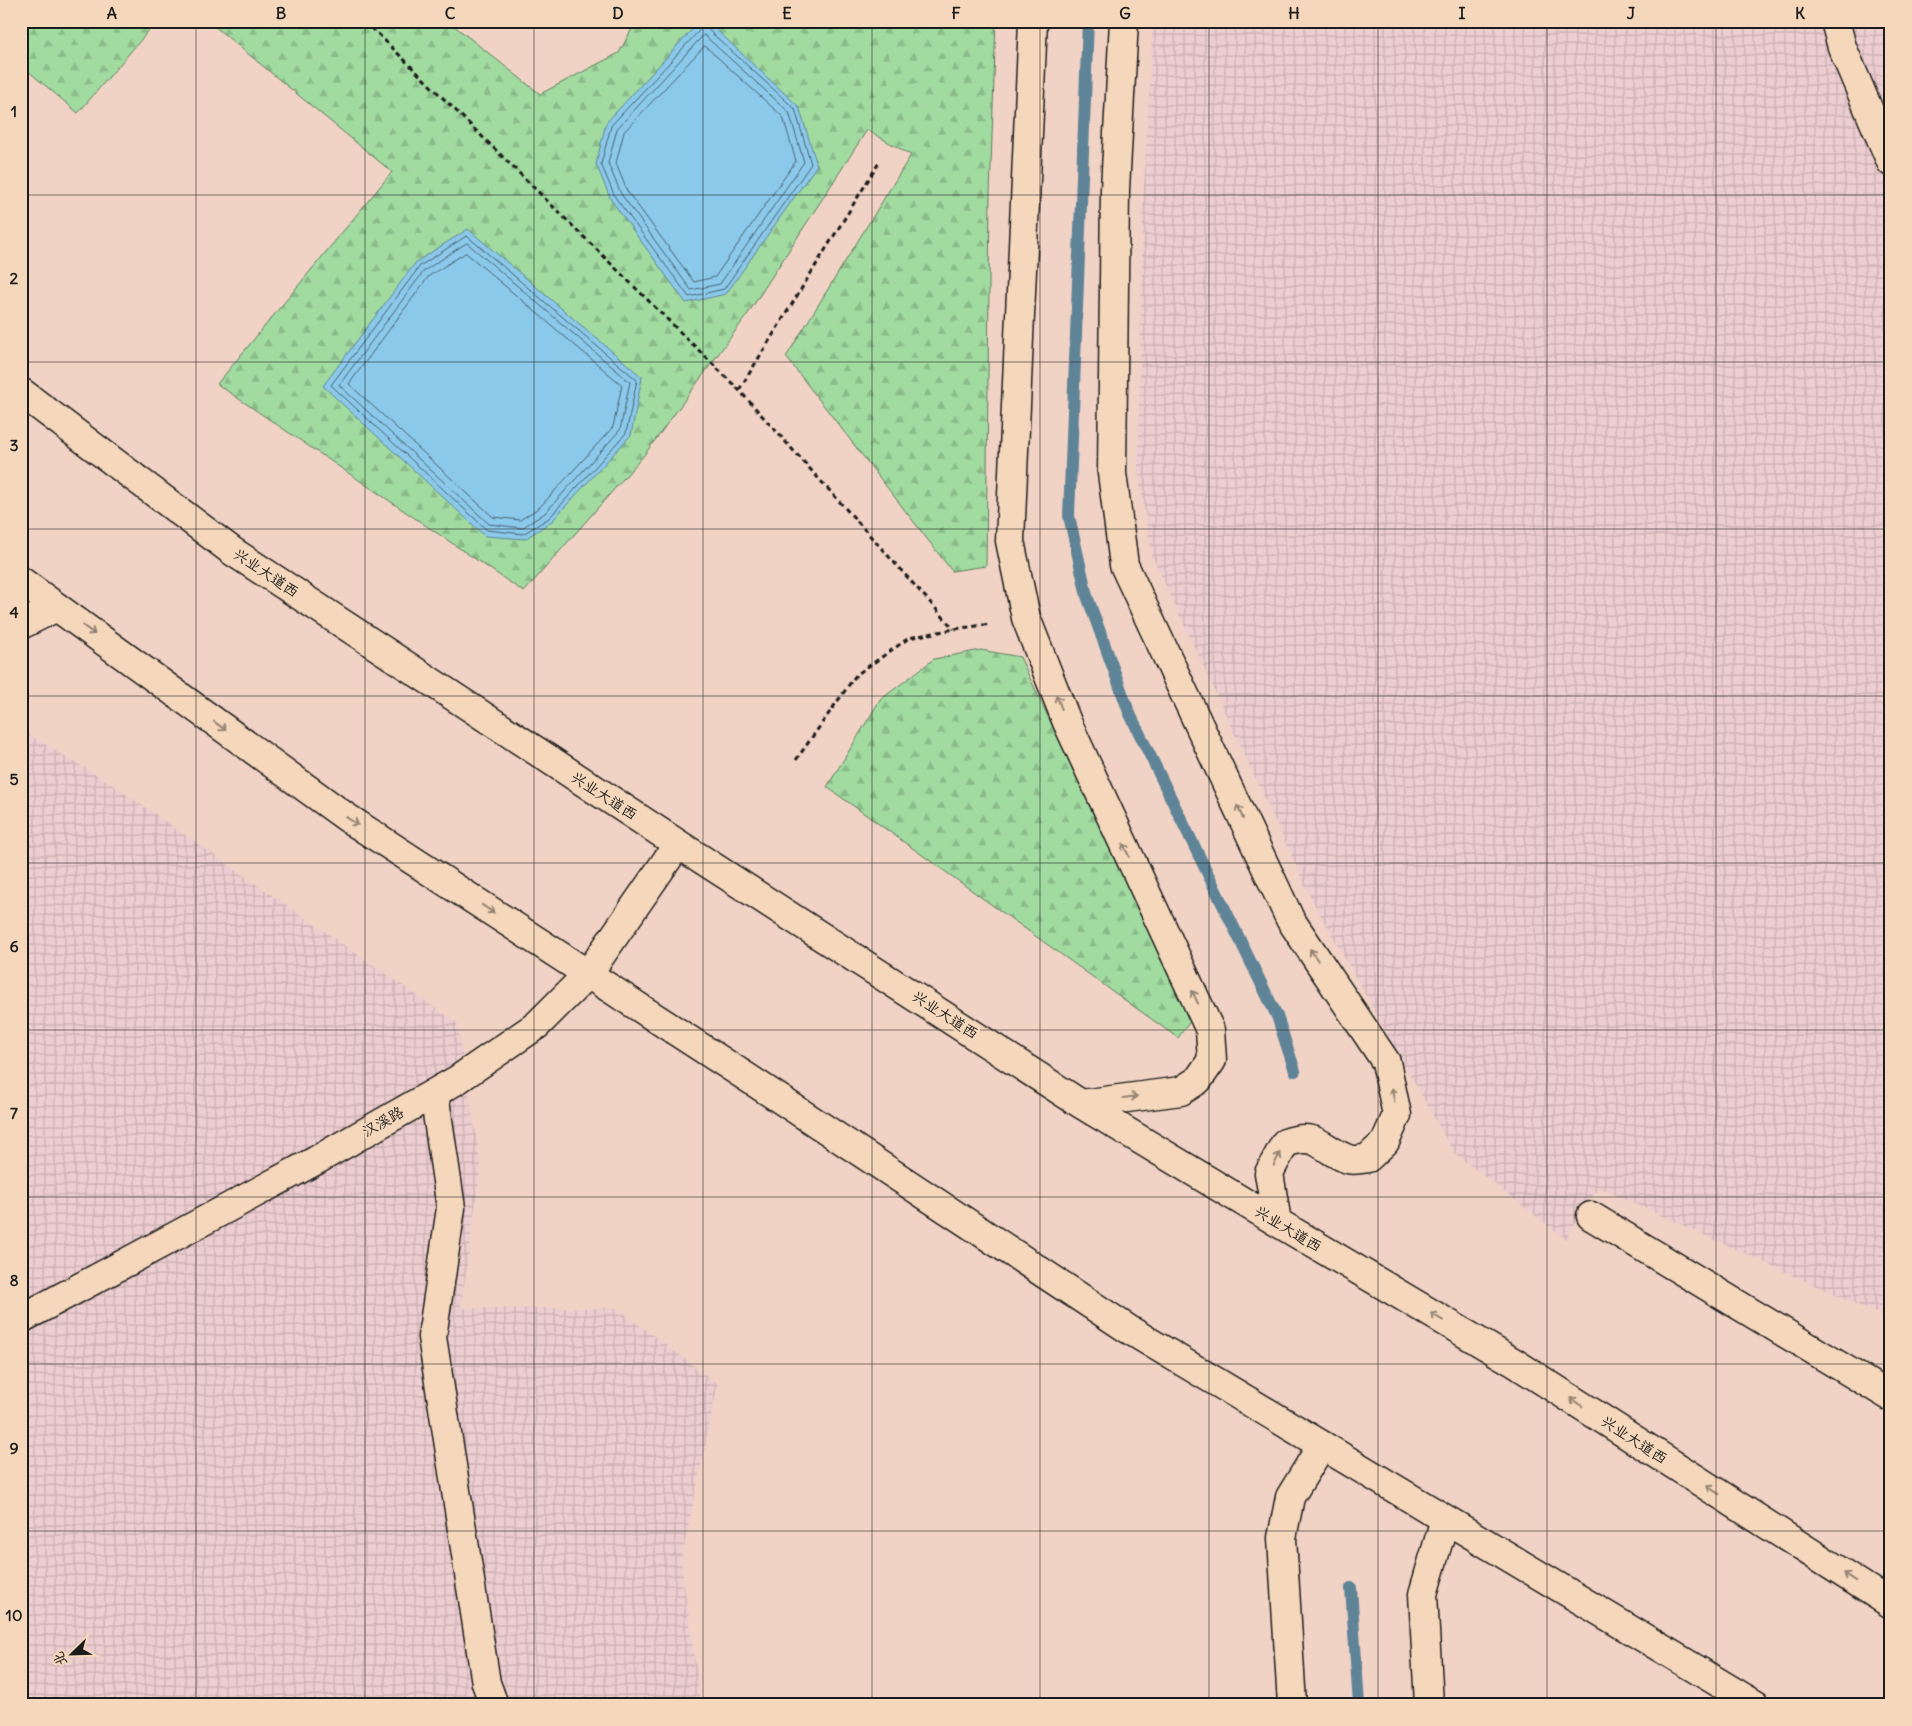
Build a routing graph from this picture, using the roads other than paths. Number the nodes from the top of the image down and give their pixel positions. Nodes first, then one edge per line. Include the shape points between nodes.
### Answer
1 (1033, 21) edge
2 (1124, 21) edge
3 (1835, 21) edge
4 (1891, 162) edge
5 (21, 392) edge
6 (21, 581) edge
7 (57, 607) junction
8 (21, 625) edge
9 (678, 844) junction
10 (588, 974) junction
11 (434, 1093) junction
12 (1082, 1104) junction
13 (1591, 1216) dead end
14 (1277, 1222) junction
15 (21, 1319) edge
16 (1891, 1397) edge
17 (1322, 1445) junction
18 (1445, 1519) junction
19 (1891, 1604) edge
20 (494, 1705) edge
21 (1292, 1705) edge
22 (1429, 1705) edge
23 (1756, 1705) edge

12 -> 1 street via 1181,1091 1198,1080 1212,1060 1210,1030 1066,722 1026,618 1010,541
14 -> 2 street via 1269,1173 1285,1143 1309,1138 1349,1160 1368,1158 1385,1142 1397,1115 1386,1062 1290,919 1124,565 1112,473 1115,189
3 - 4 street via 1842,47
5 - 9 street, 兴业大道西 via 232,551
6 - 7 street
7 - 8 street
7 -> 10 street via 346,817
9 - 10 street, 汉溪路
9 - 12 street, 兴业大道西
10 - 11 street, 汉溪路 via 537,1025
10 - 17 street via 1128,1329
11 - 15 street, 汉溪路 via 315,1161
11 - 20 street via 450,1208 432,1337 486,1683
12 - 14 street, 兴业大道西
13 - 16 street
19 -> 14 street, 兴业大道西 via 1515,1363
17 - 18 street
17 - 21 street via 1290,1497 1282,1538
18 - 22 street via 1424,1594
18 - 23 street

